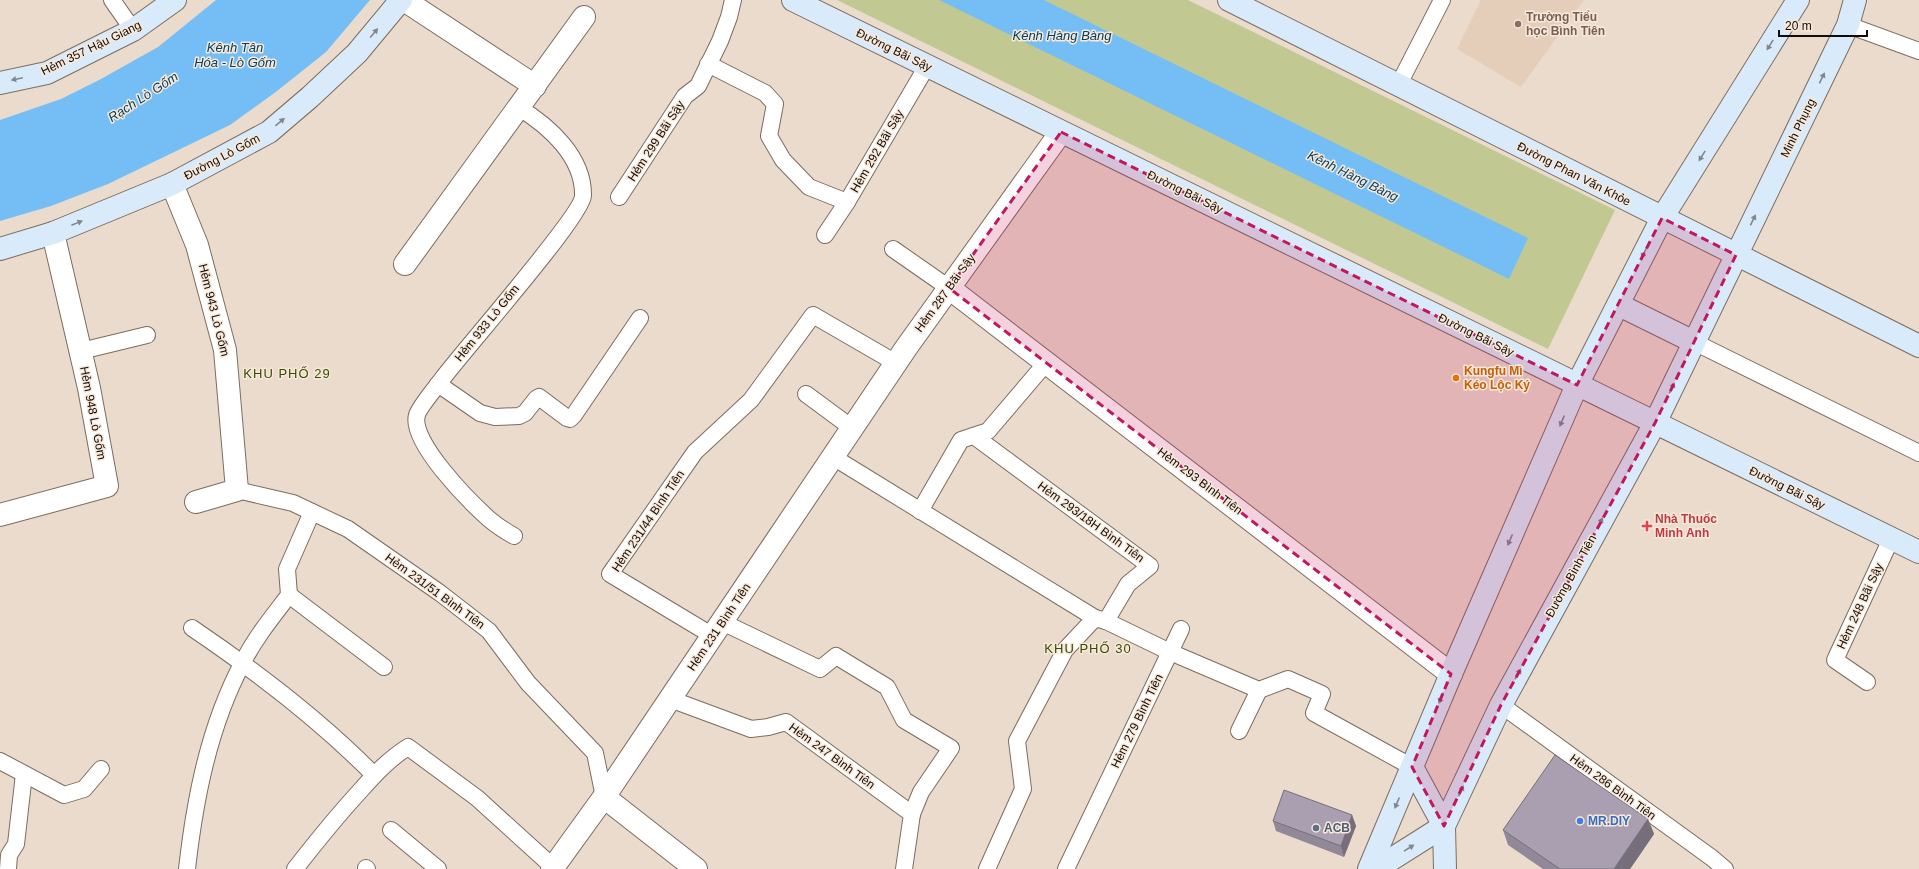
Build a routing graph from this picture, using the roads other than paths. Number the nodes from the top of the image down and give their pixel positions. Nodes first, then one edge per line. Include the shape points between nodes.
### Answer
1 (112, 0) edge
2 (175, 0) edge
3 (403, 0) edge
4 (733, 0) edge
5 (793, 0) edge
6 (1229, 0) edge
7 (1442, 0) edge
8 (1798, 0) edge
9 (1855, 0) edge
10 (584, 18) dead end
11 (1848, 25) junction
12 (133, 30) junction
13 (1919, 51) edge
14 (708, 64) junction
15 (927, 66) junction
16 (0, 83) edge
17 (535, 86) junction
18 (1398, 86) junction
19 (518, 107) junction
20 (1061, 132) junction
21 (172, 184) junction
22 (619, 197) dead end
23 (847, 202) junction
24 (1662, 218) junction
25 (53, 233) junction
26 (825, 235) dead end
27 (0, 249) edge
28 (893, 249) dead end
29 (1736, 255) junction
30 (405, 264) dead end
31 (949, 288) junction
32 (1619, 305) junction
33 (640, 318) dead end
34 (147, 335) dead end
35 (1694, 342) junction
36 (1919, 346) edge
37 (81, 351) junction
38 (896, 363) junction
39 (1046, 363) junction
40 (438, 384) junction
41 (1577, 385) junction
42 (806, 394) dead end
43 (1655, 423) junction
44 (852, 428) junction
45 (974, 436) junction
46 (1919, 453) edge
47 (833, 457) junction
48 (237, 490) junction
49 (196, 502) dead end
50 (920, 511) junction
51 (312, 512) junction
52 (0, 515) edge
53 (514, 536) dead end
54 (1891, 538) junction
55 (1919, 552) edge
56 (289, 594) junction
57 (1101, 619) junction
58 (192, 628) dead end
59 (718, 629) junction
60 (1180, 629) dead end
61 (1170, 652) junction
62 (242, 662) junction
63 (384, 667) dead end
64 (1451, 674) junction
65 (1867, 682) dead end
66 (1259, 690) junction
67 (670, 699) junction
68 (1501, 706) junction
69 (1239, 731) dead end
70 (0, 761) edge
71 (1412, 767) junction
72 (102, 769) dead end
73 (24, 774) junction
74 (374, 775) junction
75 (604, 797) junction
76 (912, 814) junction
77 (1444, 826) junction
78 (391, 830) dead end
79 (552, 868) edge
80 (8, 869) edge
81 (187, 869) edge
82 (295, 869) edge
83 (438, 869) edge
84 (696, 869) edge
85 (904, 869) edge
86 (987, 869) edge
87 (1066, 869) edge
88 (1369, 869) edge
89 (1376, 869) edge
90 (1445, 869) edge
91 (1725, 869) edge

1 - 12 lane
2 - 12 street, Hẻm 357 Hậu Giang
3 - 17 street
21 -> 3 street, Đường Lò Gốm via 269,132 357,53
4 - 14 lane, Hẻm 299 Bãi Sậy via 720,41
5 - 15 street, Đường Bãi Sậy
6 - 18 street, Đường Phan Văn Khỏe
7 - 18 lane
8 -> 24 street
9 - 11 street, Minh Phụng
10 - 17 street
11 - 13 lane
29 -> 11 street, Minh Phụng
12 -> 16 street, Hẻm 357 Hậu Giang via 47,72
14 - 22 lane, Hẻm 299 Bãi Sậy via 698,86 686,96
14 - 23 lane via 765,93 775,104 769,136 782,160 809,187
15 - 20 street, Đường Bãi Sậy
15 - 23 lane, Hẻm 292 Bãi Sậy
17 - 19 street
18 - 24 street, Đường Phan Văn Khỏe
19 - 30 street
19 - 40 lane, Hẻm 933 Lò Gốm via 534,117 559,140 581,176 583,198 575,214 555,240
20 - 31 street, Hẻm 287 Bãi Sậy
20 - 41 street, Đường Bãi Sậy
25 -> 21 street, Đường Lò Gốm
21 - 48 street, Hẻm 943 Lò Gốm via 197,245 225,350
23 - 26 lane, Hẻm 292 Bãi Sậy
24 - 29 street, Đường Phan Văn Khỏe
24 -> 32 street
25 - 27 street, Đường Lò Gốm
25 - 37 street, Hẻm 948 Lò Gốm
28 - 31 lane
29 - 35 street, Đường Bình Tiên
29 - 36 street, Đường Phan Văn Khỏe
31 - 38 street, Hẻm 287 Bãi Sậy
31 - 39 street, Hẻm 293 Bình Tiên
32 - 35 street
32 - 41 street
33 - 40 lane via 570,419 539,397 519,416 495,417 480,413
34 - 37 lane
43 -> 35 street, Đường Bình Tiên
35 - 46 lane
37 - 52 street, Hẻm 948 Lò Gốm via 107,486
38 - 44 street, Hẻm 287 Bãi Sậy
38 - 59 lane, Hẻm 231/44 Bình Tiên via 813,315 751,400 695,452 610,574
39 - 45 lane via 988,431
39 - 64 street, Hẻm 293 Bình Tiên
40 - 53 lane, Hẻm 933 Lò Gốm via 417,414 417,428 426,448 466,497 490,520
41 - 43 street, Đường Bãi Sậy
41 -> 64 street
42 - 44 lane
43 - 54 street, Đường Bãi Sậy
68 -> 43 street, Đường Bình Tiên
44 - 47 street, Hẻm 287 Bãi Sậy
45 - 50 lane via 961,440
45 - 57 lane, Hẻm 293/18H Bình Tiên via 1150,566 1128,584
47 - 50 lane
47 - 59 street, Hẻm 231 Bình Tiên
48 - 49 street
48 - 51 lane, Hẻm 231/51 Bình Tiên via 294,503
50 - 57 lane
51 - 56 lane via 287,569
51 - 75 lane, Hẻm 231/51 Bình Tiên via 348,529 440,593 489,631 528,683 595,753
54 - 55 street, Đường Bãi Sậy
54 - 65 lane, Hẻm 248 Bãi Sậy via 1835,660
56 - 62 lane
56 - 63 lane
57 - 61 lane
57 - 86 lane via 1065,650 1017,741 1023,789
58 - 62 lane
59 - 67 street, Hẻm 231 Bình Tiên
59 - 76 lane via 820,669 836,656 886,687 904,720 952,748 921,792
60 - 61 lane, Hẻm 279 Bình Tiên
61 - 66 lane
61 - 87 lane, Hẻm 279 Bình Tiên
62 - 74 lane via 305,710
62 - 81 lane via 218,719 193,814
64 -> 71 street
66 - 69 lane
66 - 71 lane via 1288,679 1322,694 1314,714
67 - 75 street, Hẻm 231 Bình Tiên
67 - 76 lane, Hẻm 247 Bình Tiên via 751,729 786,722
77 -> 68 street, Đường Bình Tiên
68 - 91 lane, Hẻm 286 Bình Tiên
70 - 73 lane
71 - 77 street
71 -> 88 street
72 - 73 lane via 84,789 64,795
73 - 80 lane via 16,844 9,855
74 - 79 lane via 393,756 408,747 477,798
74 - 82 lane
75 - 79 street, Hẻm 231 Bình Tiên
75 - 84 street
76 - 85 lane
89 -> 77 street
77 - 90 street
78 - 83 lane

